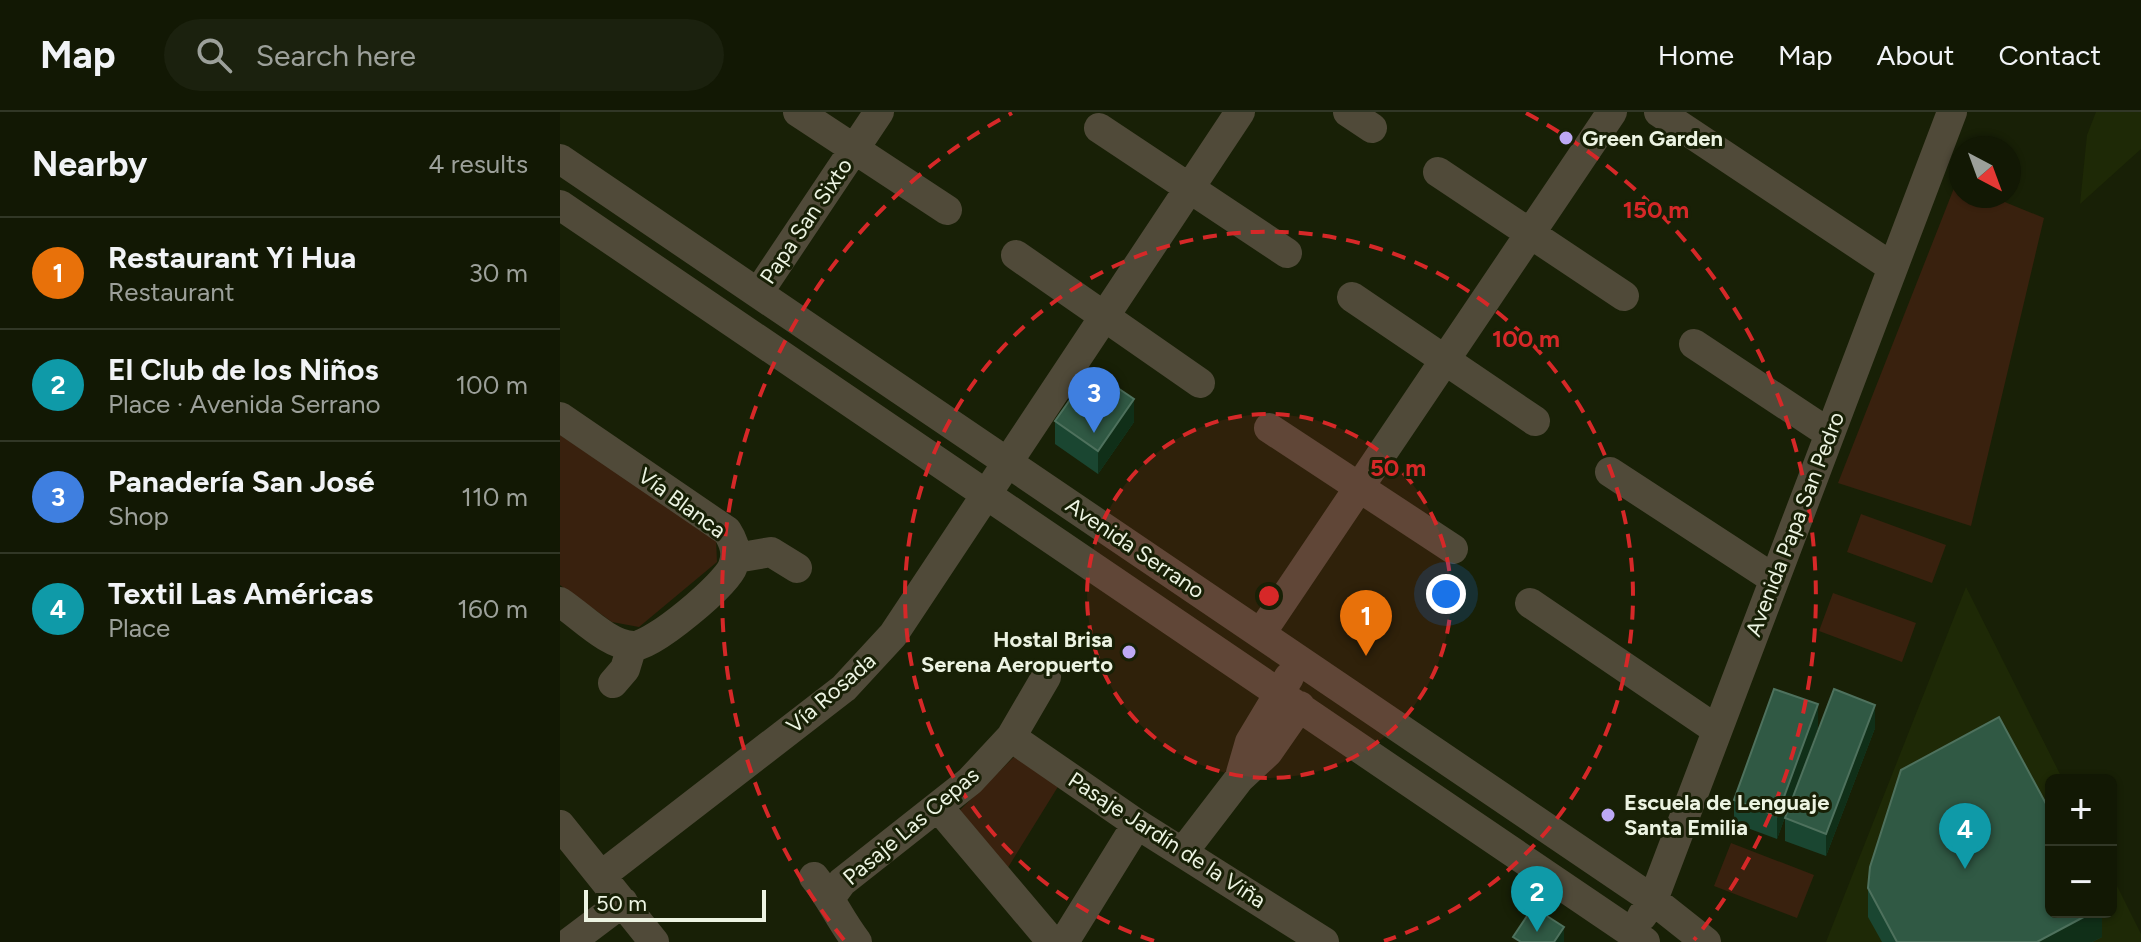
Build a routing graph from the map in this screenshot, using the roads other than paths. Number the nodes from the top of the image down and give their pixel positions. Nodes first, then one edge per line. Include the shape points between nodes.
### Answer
1 (798, 112) edge
2 (879, 112) edge
3 (1240, 112) edge
4 (1612, 112) edge
5 (1659, 112) edge
6 (1952, 112) edge
7 (1099, 128) dead end
8 (854, 149) junction
9 (560, 159) edge
10 (1438, 172) dead end
11 (1189, 188) junction
12 (560, 205) edge
13 (947, 210) dead end
14 (1530, 234) junction
15 (1287, 253) dead end
16 (1016, 255) dead end
17 (1892, 267) junction
18 (758, 293) junction
19 (1624, 296) dead end
20 (1352, 297) dead end
21 (1104, 316) junction
22 (1694, 344) dead end
23 (1445, 360) junction
24 (1200, 383) dead end
25 (560, 417) edge
26 (1535, 421) dead end
27 (1269, 428) dead end
28 (1830, 434) junction
29 (1007, 462) junction
30 (1610, 472) dead end
31 (1359, 487) junction
32 (988, 492) junction
33 (1453, 549) dead end
34 (736, 558) junction
35 (797, 568) dead end
36 (1774, 579) junction
37 (560, 602) edge
38 (1530, 603) dead end
39 (1261, 633) junction
40 (632, 646) junction
41 (1301, 660) junction
42 (1046, 677) dead end
43 (613, 683) dead end
44 (1289, 699) junction
45 (1717, 730) junction
46 (1011, 737) junction
47 (939, 808) junction
48 (1137, 824) junction
49 (560, 825) edge
50 (1183, 852) junction
51 (602, 875) junction
52 (1653, 900) junction
53 (623, 902) junction
54 (1638, 937) edge
55 (570, 942) edge
56 (654, 942) edge
57 (857, 942) edge
58 (1052, 942) edge
59 (1064, 942) edge
60 (1324, 942) edge
61 (1706, 942) edge

1 - 8 street, Papa San Sixto
2 - 8 street, Papa San Sixto
3 - 11 street, Vía Rosada
4 - 14 street
5 - 17 street
6 - 17 street, Avenida Papa San Pedro
7 - 11 street
8 - 13 street, Papa San Sixto
8 - 18 street, Papa San Sixto
9 - 18 street, Avenida Serrano
10 - 14 street
11 - 15 street
11 - 21 street, Vía Rosada
12 - 32 street, Avenida Serrano
14 - 19 street
14 - 23 street
16 - 21 street
17 - 28 street, Avenida Papa San Pedro
18 - 29 street, Avenida Serrano
20 - 23 street
21 - 24 street
21 - 29 street, Vía Rosada
22 - 28 street
23 - 26 street
23 - 31 street
25 - 34 street, Vía Blanca via 727,531
27 - 31 street
28 - 36 street, Avenida Papa San Pedro
29 - 32 street, Vía Rosada
29 - 39 street, Avenida Serrano
30 - 36 street
31 - 33 street
31 - 39 street
32 - 44 street, Avenida Serrano
32 - 51 street, Vía Rosada via 871,663
34 - 35 street, Vía Blanca via 771,552
34 - 40 street via 729,575 658,636
36 - 45 street, Avenida Papa San Pedro
37 - 40 street
38 - 45 street
39 - 41 street, Avenida Serrano
40 - 43 street via 625,669
41 - 44 street
41 - 52 street, Avenida Serrano
42 - 46 street, Pasaje Las Cepas
44 - 50 street via 1250,742 1239,779
44 - 54 street, Avenida Serrano
45 - 52 street, Avenida Papa San Pedro
46 - 47 street, Pasaje Las Cepas
46 - 48 street, Pasaje Jardín de la Viña
47 - 57 street, Pasaje Las Cepas via 842,882 822,887
47 - 58 street
48 - 50 street, Pasaje Jardín de la Viña
48 - 59 street
49 - 51 street
50 - 60 street, Pasaje Jardín de la Viña
51 - 53 street
52 - 54 street, Avenida Papa San Pedro
52 - 61 street, Avenida Serrano
53 - 55 street
53 - 56 street

